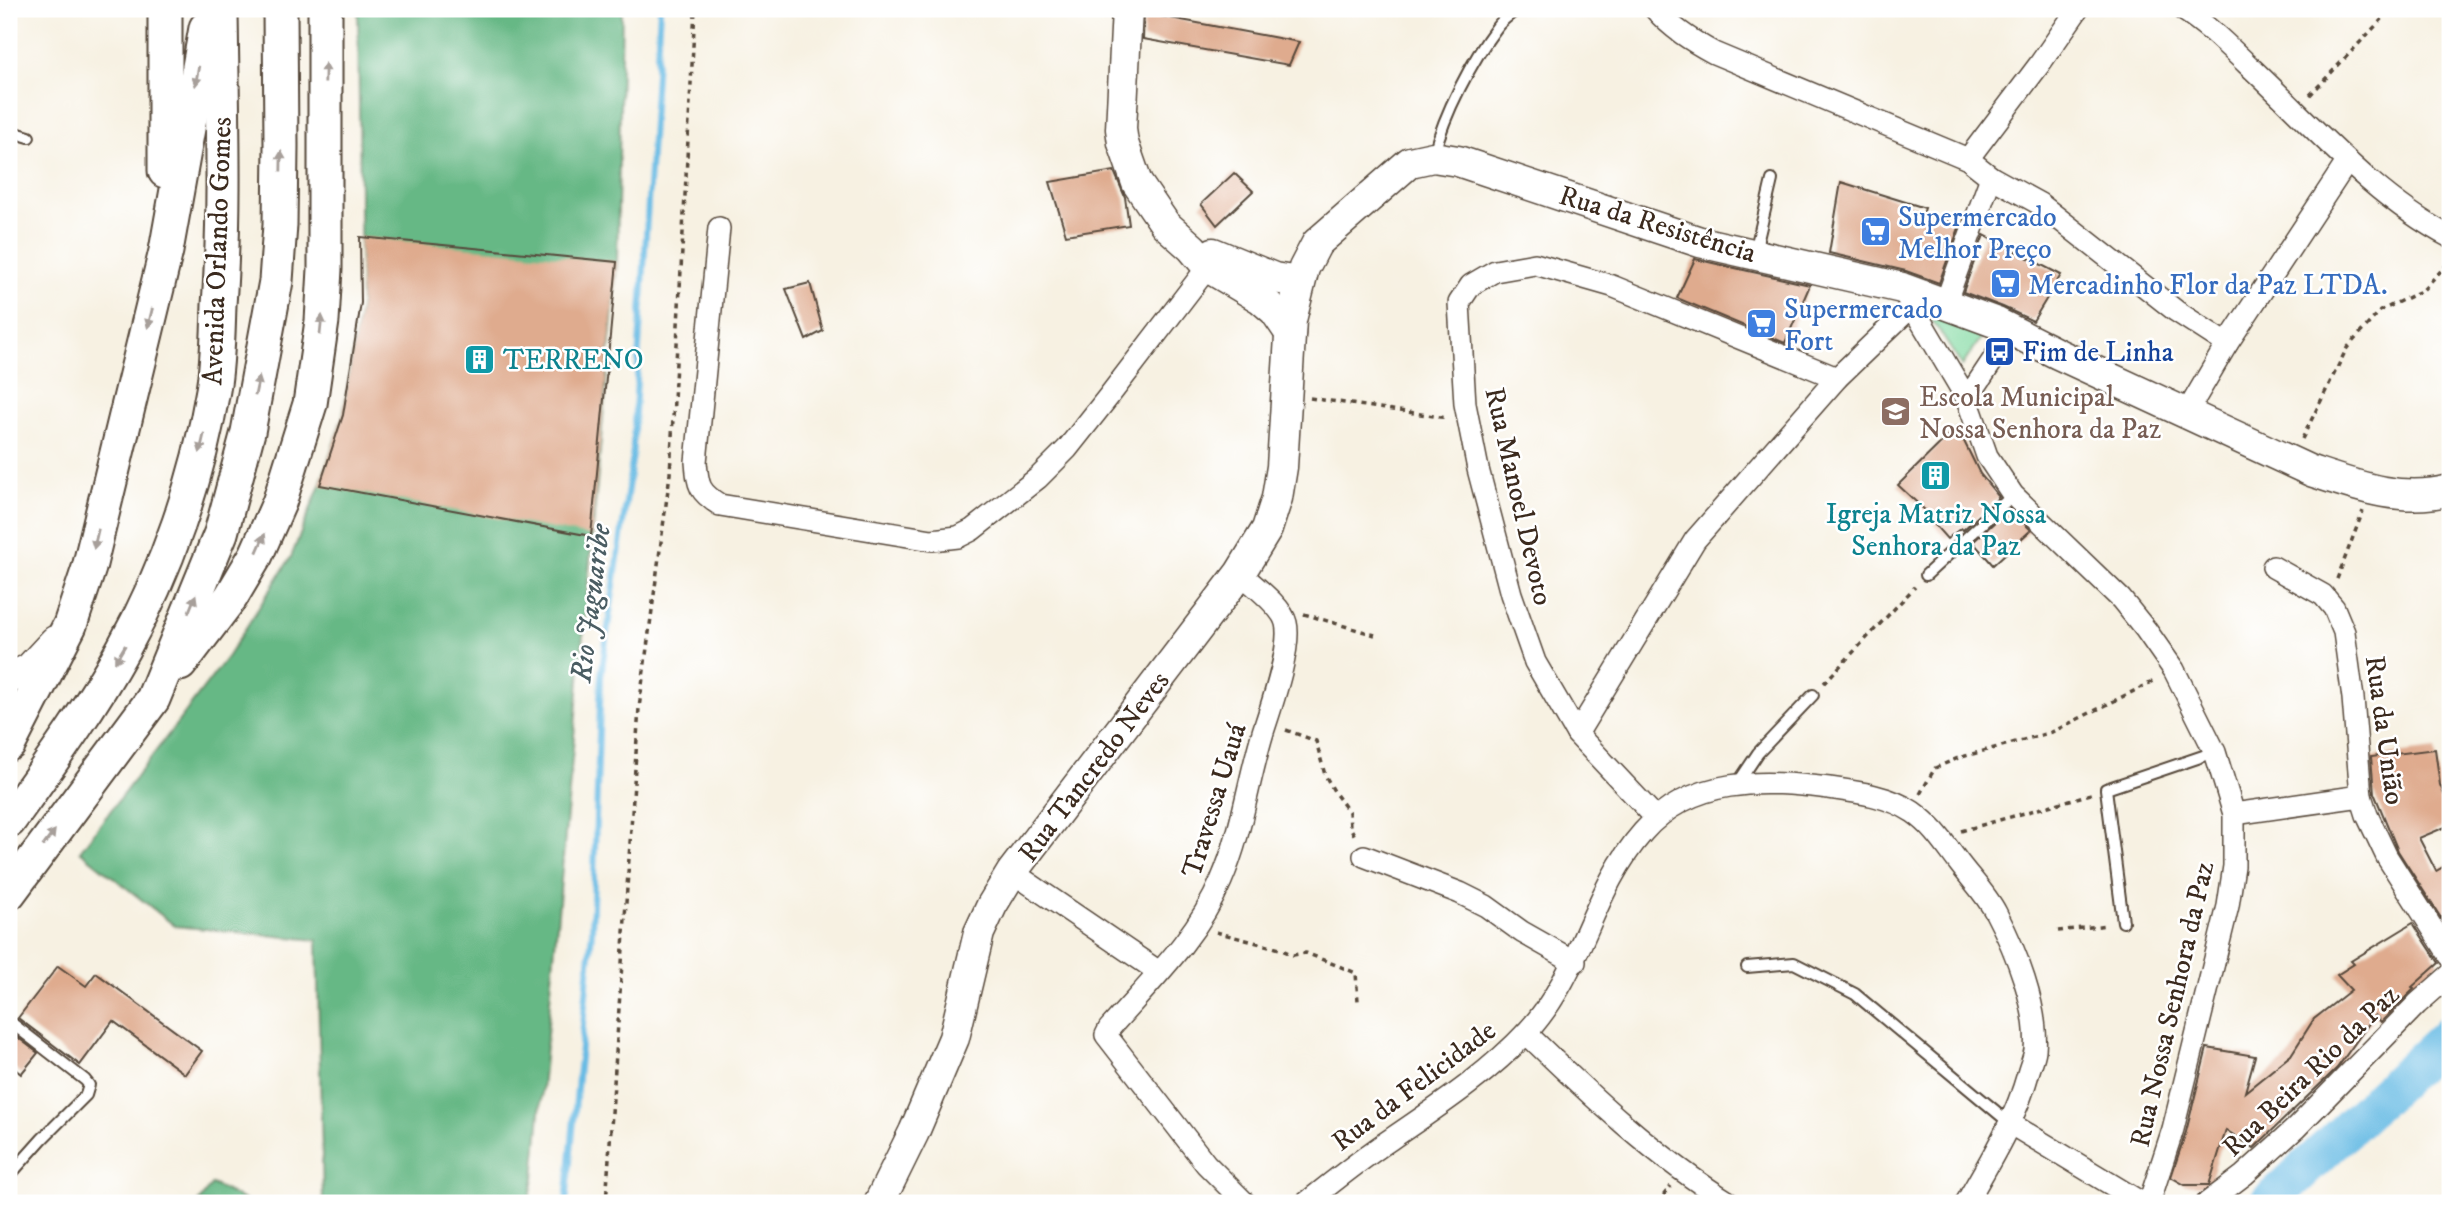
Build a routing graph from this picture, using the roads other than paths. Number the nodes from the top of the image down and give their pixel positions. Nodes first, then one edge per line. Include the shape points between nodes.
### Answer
1 (165, 9) edge
2 (209, 9) edge
3 (221, 9) edge
4 (279, 9) edge
5 (325, 9) edge
6 (1127, 9) edge
7 (1517, 9) edge
8 (1655, 9) edge
9 (2078, 9) edge
10 (2182, 9) edge
11 (9, 131) edge
12 (29, 137) dead end
13 (1433, 157) junction
14 (1968, 159) junction
15 (2347, 162) junction
16 (1991, 177) junction
17 (1772, 180) dead end
18 (719, 228) dead end
19 (2450, 237) edge
20 (166, 251) junction
21 (1755, 254) junction
22 (1206, 256) junction
23 (1299, 282) junction
24 (1907, 297) junction
25 (1945, 304) junction
26 (2010, 330) junction
27 (1290, 333) junction
28 (2227, 344) junction
29 (1837, 378) junction
30 (1967, 399) junction
31 (2187, 412) junction
32 (2450, 490) edge
33 (2014, 495) junction
34 (2273, 567) dead end
35 (1240, 573) junction
36 (1926, 575) road end
37 (70, 625) junction
38 (9, 678) edge
39 (1813, 695) road end
40 (153, 699) junction
41 (1577, 734) junction
42 (9, 744) edge
43 (2215, 752) junction
44 (1738, 783) junction
45 (2361, 796) junction
46 (2234, 814) junction
47 (1656, 818) junction
48 (9, 821) edge
49 (1364, 856) road end
50 (1012, 872) junction
51 (9, 893) edge
52 (2123, 922) road end
53 (2450, 956) edge
54 (1575, 962) junction
55 (1747, 967) dead end
56 (1159, 972) junction
57 (2450, 975) edge
58 (9, 1021) edge
59 (1526, 1033) junction
60 (2011, 1124) junction
61 (9, 1176) edge
62 (879, 1203) edge
63 (1245, 1203) edge
64 (1306, 1203) edge
65 (1730, 1203) edge
66 (1966, 1203) edge
67 (2142, 1203) edge
68 (2149, 1203) edge
69 (2207, 1203) edge

1 - 20 main road
2 -> 20 main road
3 -> 48 main road, Avenida Orlando Gomes via 221,277 214,387 200,451 150,595 123,649
40 -> 4 main road, Avenida Orlando Gomes via 221,533 268,333 280,225
40 -> 5 main road via 231,597 256,555 279,503 310,404 325,270
6 - 22 street via 1122,143 1150,205 1178,238
7 - 13 lane via 1498,26 1470,72 1439,132
8 - 14 street via 1685,37 1714,53
9 - 14 street
10 - 15 street via 2223,42
11 - 12 lane
13 - 21 street, Rua da Resistência via 1458,161 1699,242
13 - 23 street via 1410,162 1317,243
14 - 16 street
15 - 19 street via 2394,201
15 - 28 street
16 - 25 street
16 - 28 street via 2040,204 2176,311
17 - 21 lane
18 - 22 street via 696,462 700,488 720,505 932,541 972,530 1067,449
20 -> 37 main road via 89,568
21 - 24 street, Rua da Resistência
22 - 23 street
22 - 27 street via 1275,311
23 - 27 street
24 - 25 street, Rua da Resistência
24 - 29 street
24 - 30 street, Rua Nossa Senhora da Paz
25 - 26 street, Rua da Resistência
26 - 30 street
26 - 31 street, Rua da Resistência
27 - 35 street, Rua Tancredo Neves via 1277,498 1267,529
28 - 31 street
29 - 41 street via 1695,540
29 - 41 street, Rua Manoel Devoto via 1612,286 1535,264 1495,271 1471,285 1459,303 1460,340 1478,469 1511,594 1535,662
30 - 33 street, Rua Nossa Senhora da Paz via 1987,456
31 - 32 street, Rua da Resistência via 2291,463 2371,489 2421,495
33 - 36 lane
33 - 43 street, Rua Nossa Senhora da Paz via 2121,598 2174,670
34 - 45 street, Rua da União via 2328,601 2344,632
35 - 50 street, Rua Tancredo Neves
35 - 56 street, Travessa Uauá via 1281,611 1287,625 1280,670 1221,882 1197,926
37 - 38 street via 29,669
37 - 42 main road
39 - 44 lane via 1758,753
51 -> 40 main road, Avenida Orlando Gomes
41 - 47 street, Rua Manoel Devoto
43 - 46 street, Rua Nossa Senhora da Paz
43 - 52 lane via 2106,789
44 - 47 street, Rua da Felicidade via 1680,802
44 - 60 street, Rua da Felicidade via 1785,782 1854,791 1901,806 1936,830 1990,903 2027,988 2035,1051
45 - 46 street
45 - 53 street, Rua da União via 2387,857
46 - 68 street, Rua Nossa Senhora da Paz via 2234,866 2225,919 2173,1129
47 - 54 street, Rua da Felicidade via 1606,886
49 - 54 street via 1486,906
50 - 56 street
50 - 62 street, Rua Tancredo Neves via 979,933 954,1038
54 - 59 street, Rua da Felicidade
55 - 60 lane via 1794,963 1855,993
56 - 63 street, Travessa Uauá via 1107,1037 1206,1164
57 - 69 street, Rua Beira Rio da Paz via 2295,1128
58 - 61 lane via 89,1085 86,1095
59 - 64 street, Rua da Felicidade via 1448,1100
59 - 65 street via 1632,1132
60 - 66 street
60 - 67 street

